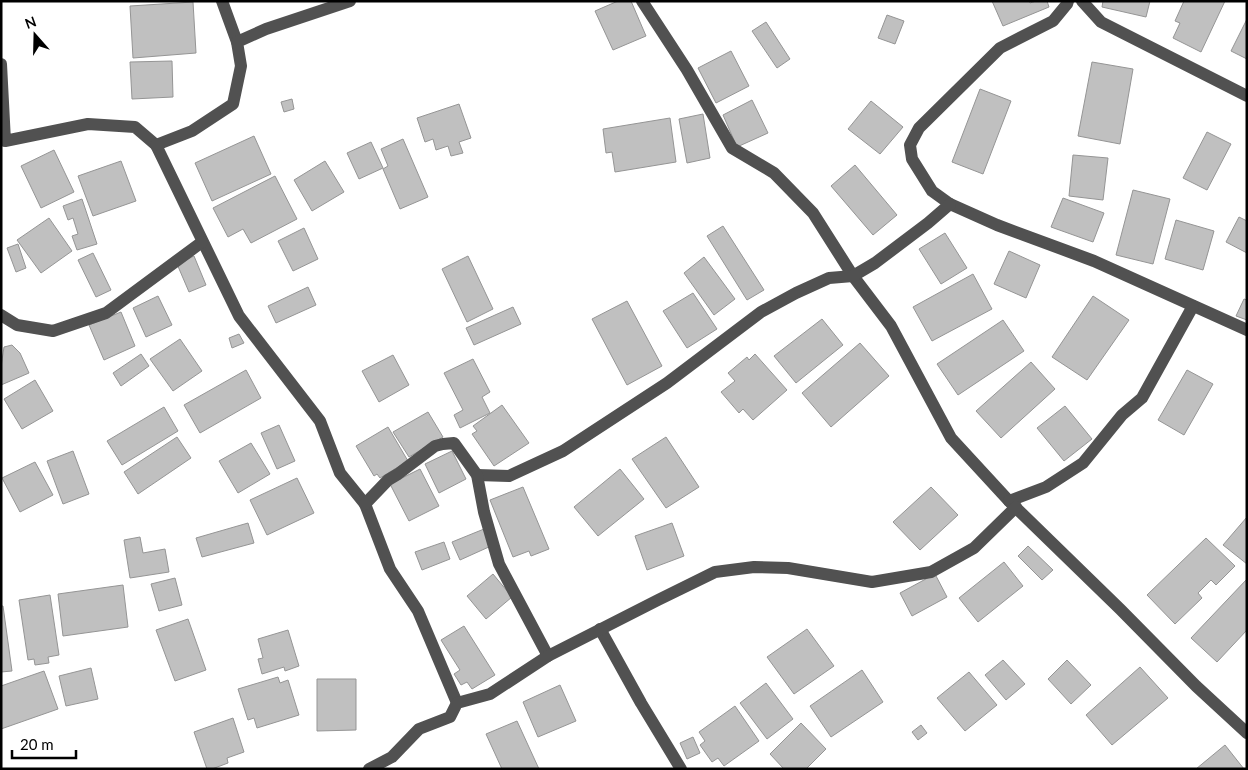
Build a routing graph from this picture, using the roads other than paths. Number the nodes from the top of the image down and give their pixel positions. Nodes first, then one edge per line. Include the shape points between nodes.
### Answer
1 (222, 1) edge
2 (350, 1) edge
3 (642, 1) edge
4 (1068, 1) edge
5 (1082, 1) edge
6 (237, 42) junction
7 (1, 64) edge
8 (1247, 96) edge
9 (3, 143) edge
10 (156, 145) junction
11 (950, 204) junction
12 (202, 242) junction
13 (853, 276) junction
14 (1193, 306) junction
15 (1, 315) edge
16 (1247, 330) edge
17 (477, 475) junction
18 (365, 504) junction
19 (1013, 504) junction
20 (600, 629) junction
21 (548, 656) junction
22 (457, 703) junction
23 (1247, 734) edge
24 (369, 769) edge
25 (681, 769) edge

1 - 6 street
2 - 6 street
3 - 13 street via 732,148 774,174 813,213
4 - 11 street via 1053,21 1000,48 918,128 910,145 912,158 932,191
5 - 8 street via 1101,22
6 - 10 street via 241,66 232,104 192,132
7 - 9 street
9 - 10 street via 88,124 135,127
10 - 12 street
11 - 13 street via 875,263
11 - 14 street via 1094,261
12 - 15 street via 106,313 53,331 17,325
12 - 18 street via 239,316 320,421 340,473
13 - 17 street via 829,278 761,312 668,383 563,451 509,476
13 - 19 street via 891,326 951,438
14 - 16 street
14 - 19 street via 1142,398 1122,415 1082,463
17 - 18 street via 454,443 434,446 388,480
17 - 21 street via 499,564
18 - 22 street via 390,569 418,611
19 - 20 street via 974,548 931,572 872,582 788,568 754,567 716,572
19 - 23 street
20 - 21 street
20 - 25 street
21 - 22 street via 490,694
22 - 24 street via 450,717 419,729 392,757

